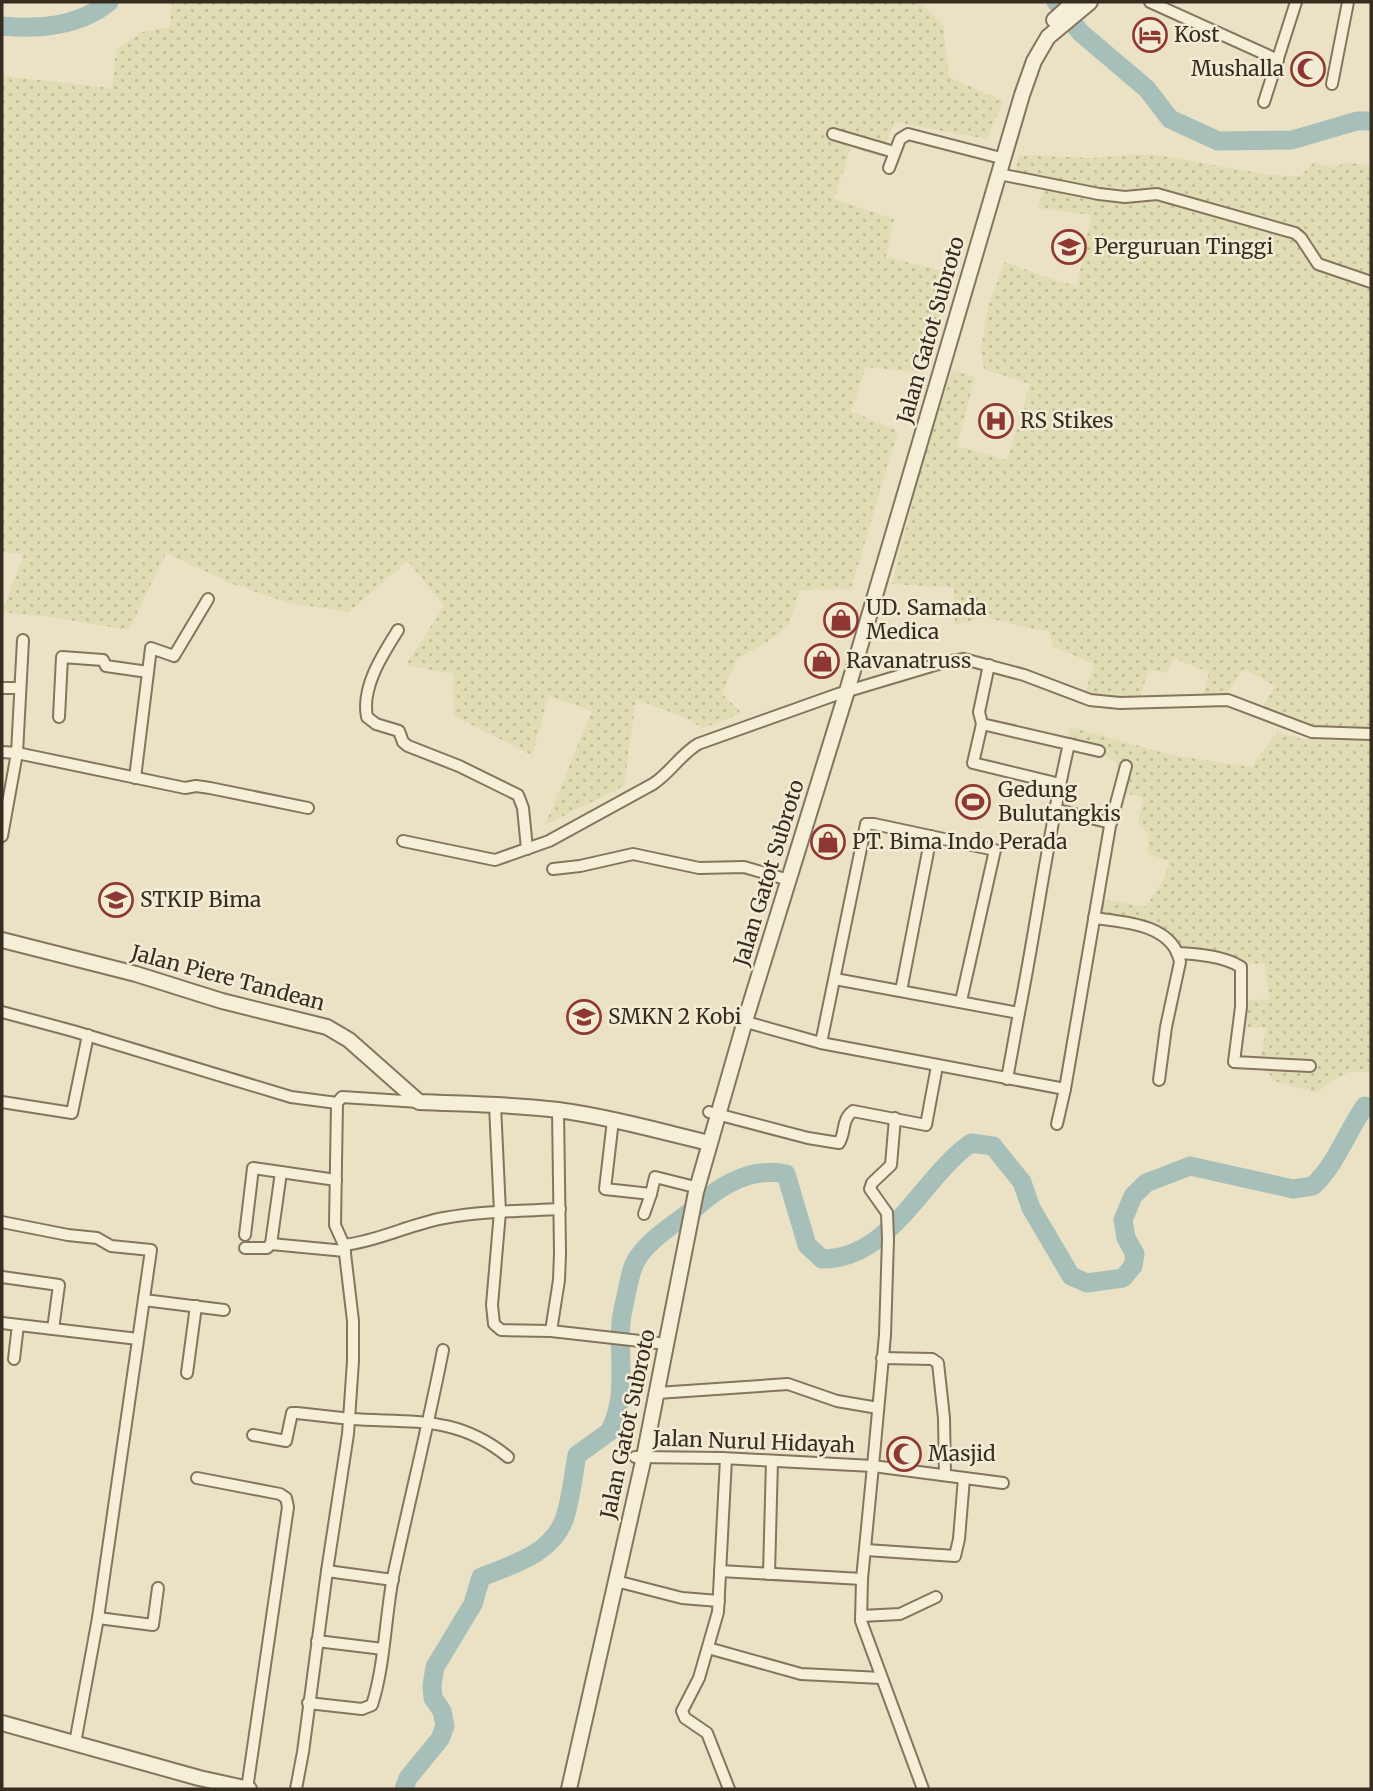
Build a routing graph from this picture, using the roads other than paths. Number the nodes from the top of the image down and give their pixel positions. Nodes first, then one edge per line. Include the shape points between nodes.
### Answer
1 (1084, 2) edge
2 (1150, 2) edge
3 (1296, 2) edge
4 (1348, 2) edge
5 (1051, 28) junction
6 (1278, 60) junction
7 (1332, 84) dead end
8 (1264, 102) dead end
9 (833, 134) dead end
10 (894, 152) junction
11 (997, 157) junction
12 (889, 168) dead end
13 (999, 174) junction
14 (1371, 282) edge
15 (208, 599) dead end
16 (398, 630) dead end
17 (23, 640) dead end
18 (989, 665) junction
19 (148, 672) junction
20 (2, 688) edge
21 (20, 688) junction
22 (843, 692) junction
23 (59, 716) dead end
24 (982, 724) junction
25 (1371, 734) edge
26 (1069, 744) junction
27 (1099, 751) dead end
28 (2, 752) edge
29 (17, 753) junction
30 (1126, 766) dead end
31 (135, 778) junction
32 (1060, 784) junction
33 (308, 808) dead end
34 (1054, 809) junction
35 (1111, 823) junction
36 (2, 836) edge
37 (931, 836) junction
38 (403, 841) dead end
39 (527, 849) junction
40 (554, 869) dead end
41 (782, 878) junction
42 (1094, 918) junction
43 (2, 940) edge
44 (1177, 953) junction
45 (835, 979) junction
46 (901, 991) junction
47 (961, 1001) junction
48 (2, 1012) edge
49 (1020, 1013) junction
50 (742, 1021) junction
51 (88, 1035) junction
52 (821, 1043) junction
53 (937, 1066) junction
54 (1310, 1066) dead end
55 (1007, 1079) junction
56 (1159, 1080) dead end
57 (1065, 1089) junction
58 (2, 1102) edge
59 (419, 1102) junction
60 (337, 1103) junction
61 (495, 1105) junction
62 (558, 1110) junction
63 (713, 1113) junction
64 (895, 1118) junction
65 (613, 1120) junction
66 (1056, 1124) dead end
67 (705, 1142) junction
68 (281, 1172) junction
69 (335, 1180) junction
70 (692, 1190) junction
71 (651, 1194) junction
72 (560, 1209) junction
73 (500, 1212) junction
74 (644, 1214) dead end
75 (687, 1218) junction
76 (2, 1222) edge
77 (245, 1235) dead end
78 (271, 1244) junction
79 (245, 1248) dead end
80 (344, 1248) junction
81 (2, 1277) edge
82 (144, 1300) junction
83 (196, 1307) junction
84 (224, 1310) dead end
85 (2, 1324) edge
86 (18, 1325) junction
87 (53, 1329) junction
88 (551, 1331) junction
89 (138, 1339) junction
90 (652, 1342) junction
91 (443, 1350) dead end
92 (882, 1358) junction
93 (14, 1359) dead end
94 (187, 1373) dead end
95 (657, 1393) junction
96 (878, 1408) junction
97 (349, 1419) junction
98 (429, 1422) junction
99 (253, 1435) dead end
100 (508, 1457) dead end
101 (640, 1457) junction
102 (726, 1458) junction
103 (772, 1461) junction
104 (873, 1466) junction
105 (945, 1475) junction
106 (197, 1478) dead end
107 (964, 1478) junction
108 (1003, 1483) dead end
109 (866, 1550) junction
110 (327, 1571) junction
111 (720, 1571) junction
112 (769, 1574) junction
113 (862, 1579) junction
114 (393, 1580) junction
115 (616, 1581) junction
116 (158, 1588) dead end
117 (936, 1597) dead end
118 (719, 1601) junction
119 (861, 1616) junction
120 (98, 1618) junction
121 (599, 1636) junction
122 (317, 1641) junction
123 (708, 1648) junction
124 (383, 1650) junction
125 (881, 1678) junction
126 (308, 1703) junction
127 (2, 1723) edge
128 (75, 1744) junction
129 (197, 1784) edge
130 (248, 1789) edge
131 (296, 1789) edge
132 (560, 1789) edge
133 (569, 1789) edge
134 (729, 1789) edge
135 (923, 1789) edge

1 - 5 street, Jalan Gatot Subroto
2 - 6 street
3 - 6 street
4 - 7 street
5 - 11 street, Jalan Gatot Subroto via 1033,44 1025,62
5 - 13 street, Jalan Gatot Subroto via 1021,95
6 - 8 street
9 - 10 street
10 - 11 street via 908,134
10 - 12 street
11 - 22 street, Jalan Gatot Subroto
13 - 14 street via 1099,194 1157,194 1213,209 1295,233 1318,264
13 - 22 street, Jalan Gatot Subroto
15 - 19 street via 174,656 151,648
16 - 39 street via 371,683 367,717 399,731 408,746 518,795
17 - 21 street
18 - 22 street via 964,659
18 - 24 street via 979,712
18 - 25 street via 1090,699 1120,703 1227,700 1312,732
19 - 23 street via 106,666 103,660 62,657
19 - 31 street
20 - 21 street
21 - 29 street
22 - 39 street via 698,744 660,780
22 - 41 street, Jalan Gatot Subroto
22 - 50 street, Jalan Gatot Subroto
24 - 26 street
24 - 32 street via 973,763
26 - 27 street
26 - 32 street
28 - 29 street
29 - 31 street
29 - 36 street
30 - 35 street
31 - 33 street
32 - 34 street
34 - 35 street
34 - 49 street
35 - 42 street
37 - 45 street via 866,824
37 - 46 street
37 - 47 street via 995,850
38 - 39 street via 491,860
40 - 41 street via 632,854 699,868 744,867
41 - 50 street, Jalan Gatot Subroto
42 - 44 street via 1153,930
42 - 57 street
43 - 59 street, Jalan Piere Tandean via 327,1027 349,1040
44 - 54 street via 1241,967 1234,1062
44 - 56 street via 1180,962
45 - 46 street
45 - 52 street
46 - 47 street
47 - 49 street
48 - 51 street
49 - 55 street
50 - 52 street
50 - 63 street, Jalan Gatot Subroto
51 - 58 street via 72,1113
51 - 60 street via 291,1097
52 - 53 street
53 - 55 street
53 - 64 street via 926,1125
55 - 57 street
57 - 66 street
59 - 60 street via 342,1097
59 - 61 street
60 - 69 street
61 - 62 street
61 - 73 street
62 - 65 street
62 - 72 street
63 - 64 street via 833,1143 842,1140 844,1122 853,1111
63 - 67 street, Jalan Gatot Subroto
64 - 92 street via 891,1166 870,1189 887,1213
65 - 67 street
65 - 71 street via 605,1189
67 - 70 street, Jalan Gatot Subroto
68 - 69 street
68 - 77 street via 253,1168
68 - 78 street
69 - 80 street via 335,1225
70 - 71 street via 655,1177
70 - 75 street, Jalan Gatot Subroto
71 - 74 street
72 - 73 street
72 - 88 street via 559,1280
73 - 80 street via 443,1218
73 - 88 street via 494,1324 501,1330
75 - 90 street, Jalan Gatot Subroto
75 - 95 street, Jalan Gatot Subroto
76 - 82 street via 151,1250
78 - 79 street
78 - 80 street
80 - 97 street via 353,1321
81 - 87 street via 59,1285
82 - 83 street
82 - 89 street
83 - 84 street
83 - 94 street
85 - 86 street
86 - 87 street
86 - 93 street
87 - 89 street
88 - 90 street
89 - 120 street
90 - 101 street, Jalan Gatot Subroto
91 - 98 street
92 - 96 street
92 - 105 street via 938,1363
95 - 96 street via 788,1384 836,1401
95 - 101 street, Jalan Gatot Subroto
96 - 104 street
97 - 98 street
97 - 99 street via 292,1413 286,1441
97 - 110 street
98 - 100 street via 475,1434
98 - 114 street
101 - 102 street, Jalan Nurul Hidayah
101 - 115 street, Jalan Gatot Subroto
101 - 121 street, Jalan Gatot Subroto
102 - 103 street, Jalan Nurul Hidayah
102 - 111 street
103 - 104 street, Jalan Nurul Hidayah
103 - 112 street
104 - 105 street
104 - 109 street, Jalan Nurul Hidayah
105 - 107 street
106 - 130 street via 280,1494 288,1507
107 - 108 street
107 - 109 street via 960,1539 954,1556
109 - 113 street, Jalan Nurul Hidayah
110 - 114 street
110 - 122 street
111 - 112 street
111 - 118 street
112 - 113 street
113 - 119 street, Jalan Nurul Hidayah
114 - 124 street
115 - 118 street via 682,1598
115 - 121 street, Jalan Gatot Subroto
116 - 120 street via 153,1625
117 - 119 street via 909,1611
118 - 123 street
119 - 125 street, Jalan Nurul Hidayah
120 - 128 street
121 - 132 street, Jalan Gatot Subroto
121 - 133 street, Jalan Gatot Subroto
122 - 124 street
122 - 126 street
123 - 125 street via 801,1674
123 - 134 street via 683,1713 706,1733
124 - 126 street via 371,1707
125 - 135 street, Jalan Nurul Hidayah
126 - 131 street
127 - 128 street
128 - 129 street
129 - 130 street

